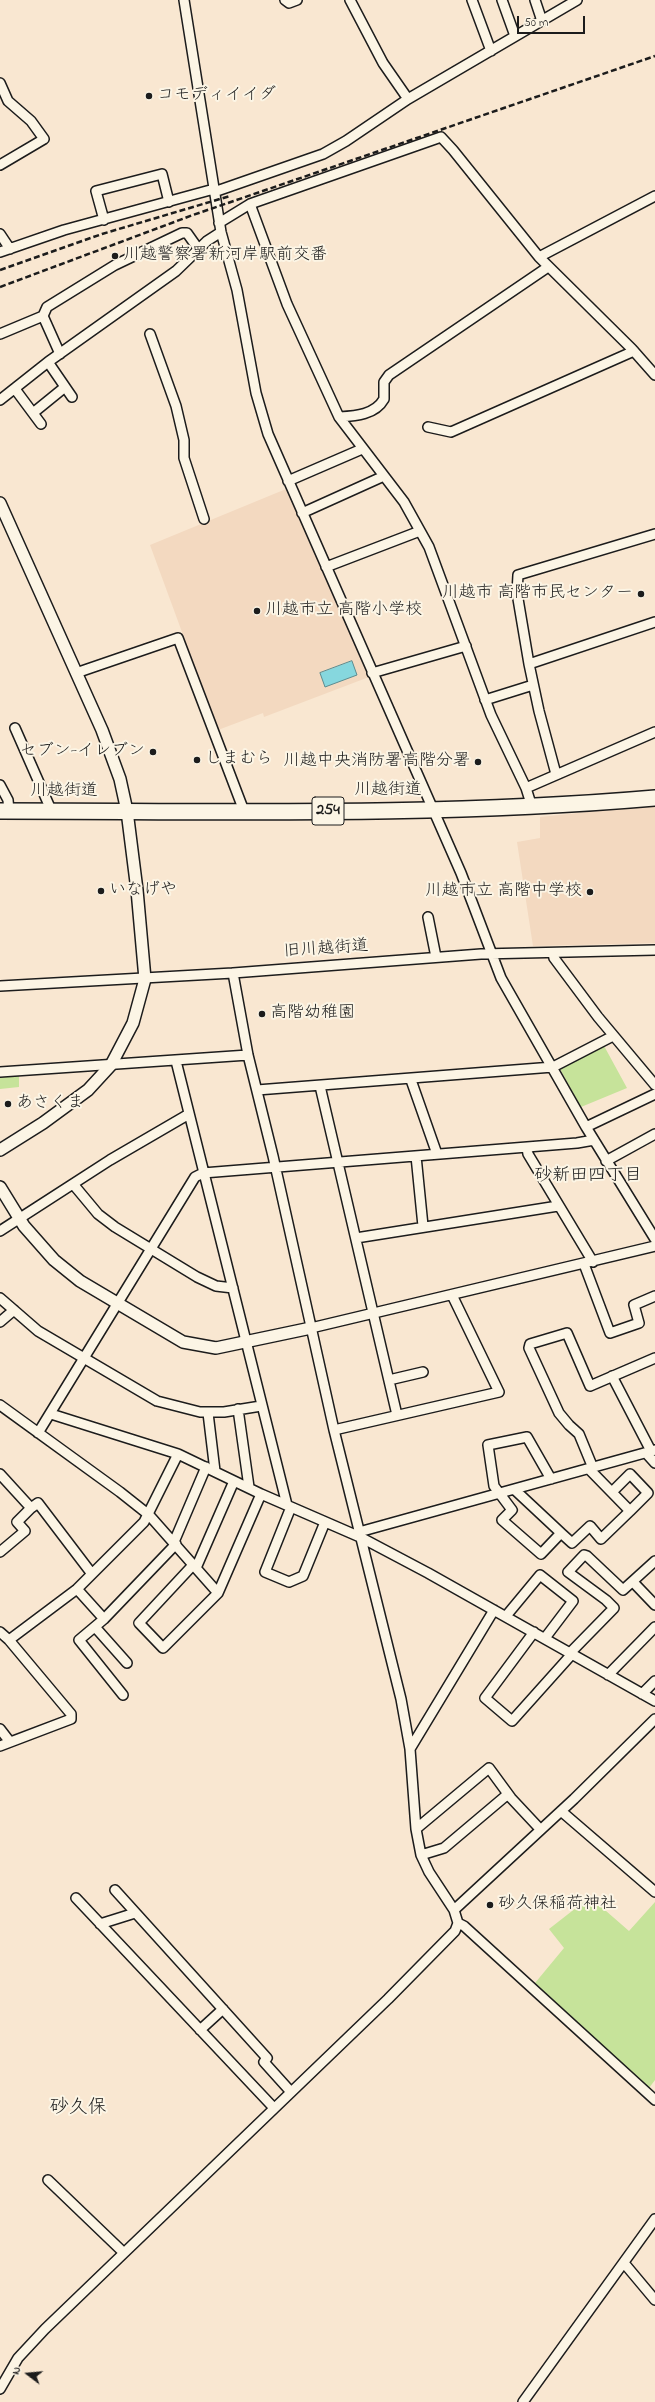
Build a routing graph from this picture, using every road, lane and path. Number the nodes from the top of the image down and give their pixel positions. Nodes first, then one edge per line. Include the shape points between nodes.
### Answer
1 (184, 0) edge
2 (285, 0) edge
3 (297, 0) edge
4 (350, 0) edge
5 (472, 0) edge
6 (502, 0) edge
7 (535, 0) edge
8 (578, 0) edge
9 (567, 3) edge
10 (542, 20) junction
11 (515, 36) junction
12 (491, 51) junction
13 (0, 84) edge
14 (408, 99) junction
15 (0, 165) edge
16 (214, 190) junction
17 (655, 196) edge
18 (169, 202) junction
19 (250, 204) junction
20 (104, 220) junction
21 (220, 227) junction
22 (0, 234) edge
23 (10, 249) junction
24 (199, 250) junction
25 (0, 252) edge
26 (539, 257) junction
27 (548, 267) junction
28 (43, 316) junction
29 (0, 334) edge
30 (150, 334) dead end
31 (634, 352) junction
32 (60, 354) junction
33 (48, 362) junction
34 (655, 375) edge
35 (65, 387) junction
36 (15, 389) junction
37 (72, 397) dead end
38 (0, 400) edge
39 (33, 412) junction
40 (339, 417) junction
41 (41, 424) dead end
42 (428, 426) dead end
43 (362, 449) junction
44 (384, 476) junction
45 (288, 481) junction
46 (0, 503) edge
47 (302, 513) junction
48 (204, 519) dead end
49 (420, 531) junction
50 (655, 534) edge
51 (326, 567) junction
52 (655, 622) edge
53 (466, 646) junction
54 (529, 664) junction
55 (76, 673) junction
56 (372, 673) junction
57 (533, 685) junction
58 (485, 700) junction
59 (15, 728) dead end
60 (655, 732) edge
61 (556, 774) junction
62 (0, 785) edge
63 (526, 788) junction
64 (655, 798) edge
65 (532, 808) junction
66 (433, 810) junction
67 (4, 811) edge
68 (127, 811) junction
69 (244, 811) junction
70 (52, 812) junction
71 (428, 917) dead end
72 (655, 950) edge
73 (492, 953) junction
74 (554, 953) junction
75 (436, 957) junction
76 (233, 973) junction
77 (145, 979) junction
78 (0, 986) edge
79 (614, 1036) junction
80 (248, 1055) junction
81 (176, 1061) junction
82 (111, 1065) junction
83 (553, 1067) junction
84 (0, 1072) edge
85 (411, 1080) junction
86 (655, 1084) edge
87 (320, 1086) junction
88 (257, 1090) junction
89 (655, 1094) edge
90 (189, 1114) junction
91 (586, 1127) junction
92 (655, 1134) edge
93 (594, 1140) junction
94 (527, 1148) junction
95 (0, 1150) edge
96 (437, 1154) junction
97 (416, 1156) junction
98 (606, 1161) junction
99 (338, 1162) junction
100 (276, 1167) junction
101 (203, 1173) junction
102 (73, 1184) junction
103 (0, 1187) edge
104 (558, 1206) junction
105 (20, 1219) junction
106 (424, 1226) junction
107 (0, 1232) edge
108 (356, 1238) junction
109 (655, 1240) edge
110 (655, 1246) edge
111 (150, 1249) junction
112 (589, 1263) junction
113 (233, 1288) junction
114 (452, 1295) junction
115 (655, 1296) edge
116 (0, 1298) edge
117 (118, 1303) junction
118 (14, 1310) junction
119 (373, 1313) junction
120 (0, 1322) edge
121 (311, 1328) junction
122 (247, 1342) junction
123 (84, 1359) junction
124 (654, 1361) edge
125 (423, 1372) dead end
126 (612, 1376) junction
127 (389, 1380) junction
128 (0, 1405) edge
129 (261, 1406) junction
130 (238, 1409) junction
131 (208, 1413) junction
132 (51, 1414) junction
133 (397, 1415) junction
134 (334, 1430) junction
135 (38, 1433) junction
136 (651, 1451) edge
137 (178, 1454) junction
138 (655, 1463) edge
139 (206, 1467) junction
140 (591, 1468) junction
141 (215, 1471) junction
142 (0, 1474) edge
143 (551, 1479) junction
144 (234, 1481) junction
145 (249, 1487) junction
146 (515, 1490) junction
147 (612, 1492) junction
148 (261, 1494) junction
149 (499, 1494) junction
150 (289, 1506) junction
151 (31, 1508) junction
152 (630, 1511) junction
153 (149, 1515) junction
154 (325, 1522) junction
155 (561, 1534) junction
156 (359, 1535) junction
157 (175, 1543) junction
158 (0, 1552) edge
159 (655, 1561) edge
160 (195, 1567) junction
161 (92, 1574) junction
162 (633, 1582) junction
163 (77, 1589) junction
164 (218, 1593) junction
165 (655, 1605) edge
166 (494, 1610) junction
167 (506, 1616) junction
168 (104, 1619) junction
169 (95, 1627) junction
170 (655, 1627) edge
171 (0, 1632) edge
172 (534, 1632) junction
173 (545, 1638) junction
174 (9, 1640) junction
175 (571, 1654) junction
176 (126, 1663) dead end
177 (608, 1675) junction
178 (655, 1681) edge
179 (642, 1694) junction
180 (123, 1695) dead end
181 (655, 1701) edge
182 (655, 1718) edge
183 (0, 1729) edge
184 (10, 1742) junction
185 (0, 1746) edge
186 (410, 1748) junction
187 (508, 1794) junction
188 (561, 1811) junction
189 (416, 1829) junction
190 (540, 1829) junction
191 (421, 1855) junction
192 (115, 1890) dead end
193 (655, 1892) edge
194 (76, 1898) dead end
195 (454, 1910) junction
196 (135, 1913) junction
197 (458, 1923) junction
198 (100, 1924) junction
199 (223, 2009) junction
200 (200, 2030) junction
201 (291, 2092) junction
202 (655, 2100) edge
203 (273, 2108) junction
204 (48, 2180) dead end
205 (655, 2219) edge
206 (123, 2252) junction
207 (624, 2263) junction
208 (655, 2300) edge
209 (2, 2376) edge
210 (0, 2389) edge
211 (523, 2402) edge

1 - 16 street
2 - 3 street via 289,3
4 - 14 street via 383,63
5 - 12 street
6 - 11 street
7 - 10 street
8 - 9 street
9 - 10 street
10 - 11 street
11 - 12 street
12 - 14 street
13 - 15 street via 8,101 31,121 44,139
14 - 16 street via 323,154
16 - 18 street
16 - 21 street
17 - 26 street
18 - 20 street
18 - 20 street via 162,174 96,191
19 - 21 street
19 - 26 street via 441,138
19 - 40 street via 287,304
20 - 23 street
21 - 24 street
21 - 45 street via 240,303 260,412
22 - 23 street
23 - 25 street
24 - 28 street via 187,233 182,233 115,265 46,307
24 - 32 street via 176,271
26 - 27 street
27 - 31 street
27 - 40 street via 389,375 384,382 384,399 378,405 360,416
28 - 29 street
28 - 32 street
30 - 48 street via 176,406 184,440 184,458
31 - 34 street
31 - 42 street via 451,432
32 - 33 street
33 - 35 street
33 - 36 street
35 - 37 street
35 - 39 street
36 - 38 street
36 - 39 street
39 - 41 street
40 - 43 street
43 - 44 street
43 - 45 street
44 - 47 street
44 - 49 street via 404,502
45 - 47 street
46 - 55 street
47 - 51 street
49 - 51 street
49 - 53 street via 429,547
50 - 54 street via 518,575 517,593
51 - 56 street
52 - 54 street
53 - 56 street
53 - 58 street
54 - 57 street
55 - 68 street via 102,730 120,779
55 - 69 street via 178,638
56 - 66 street
57 - 58 street
57 - 61 street
58 - 63 street
59 - 70 street
60 - 61 street
61 - 63 street
62 - 67 street via 8,800
63 - 65 street
64 - 65 highway, 川越街道 / 254
65 - 66 highway, 川越街道 / 254
66 - 69 highway, 川越街道 / 254
66 - 73 street
67 - 70 highway, 川越街道 / 254
68 - 69 highway, 川越街道 / 254
68 - 70 highway, 川越街道 / 254
68 - 77 street via 138,890
71 - 75 street
72 - 74 street, 旧川越街道
73 - 74 street, 旧川越街道
73 - 75 street, 旧川越街道
73 - 83 street via 501,978
74 - 79 street via 554,958
75 - 76 street, 旧川越街道
76 - 77 street, 旧川越街道
76 - 80 street
77 - 78 street, 旧川越街道
77 - 82 street via 133,1023
79 - 83 street
79 - 86 street
80 - 81 street
80 - 88 street
81 - 82 street
81 - 90 street
82 - 84 street
82 - 95 street via 88,1090
83 - 85 street
83 - 91 street
85 - 87 street
85 - 96 street
87 - 88 street
87 - 99 street
88 - 100 street
89 - 91 street
90 - 101 street
90 - 102 street via 180,1117
91 - 93 street
92 - 98 street
93 - 94 street
93 - 98 street
94 - 96 street
94 - 104 street
96 - 97 street
97 - 99 street
97 - 106 street
98 - 109 street
99 - 100 street
99 - 108 street
100 - 101 street
100 - 121 street
101 - 111 street via 195,1177
101 - 113 street
102 - 105 street
102 - 111 street via 104,1220
103 - 105 street
104 - 106 street
104 - 112 street
105 - 107 street
105 - 117 street via 38,1244 54,1260 80,1281
106 - 108 street
108 - 119 street
110 - 112 street
111 - 113 street via 205,1281 216,1286
111 - 117 street
112 - 114 street
112 - 115 street via 610,1333 639,1323 634,1306
113 - 122 street
114 - 119 street
114 - 133 street via 499,1392
116 - 118 street
117 - 122 street via 183,1342 216,1348
117 - 123 street
118 - 120 street
118 - 123 street via 38,1331
119 - 121 street
119 - 127 street
121 - 122 street
121 - 134 street
122 - 129 street
123 - 131 street via 157,1401
123 - 132 street
124 - 126 street
125 - 127 street
126 - 136 street
126 - 140 street via 590,1386 567,1333 530,1344 529,1348 559,1413 579,1434
127 - 133 street
128 - 135 street
129 - 130 street
129 - 150 street
130 - 131 street
130 - 145 street
131 - 141 street
132 - 135 street
132 - 137 street
133 - 134 street
134 - 156 street
135 - 153 street
136 - 138 street
136 - 140 street
137 - 139 street
137 - 153 street
139 - 141 street
139 - 157 street
140 - 143 street
140 - 147 street
141 - 144 street
142 - 151 street
143 - 146 street
143 - 149 street via 527,1437 488,1445 494,1486
144 - 145 street
144 - 160 street
145 - 148 street
146 - 149 street
146 - 155 street
147 - 152 street
147 - 152 street via 630,1474 648,1493
148 - 150 street
148 - 164 street
149 - 155 street via 512,1510 502,1520 540,1554
149 - 156 street
150 - 154 street
150 - 154 street via 265,1572 289,1582 303,1576
151 - 158 street via 17,1522 26,1531
151 - 161 street via 38,1503
152 - 155 street via 601,1539 590,1526 572,1543
153 - 157 street
153 - 161 street via 120,1548
154 - 156 street
156 - 166 street
156 - 186 street via 401,1699
157 - 160 street
157 - 168 street
159 - 162 street
160 - 164 street
160 - 164 street via 139,1622 163,1648
161 - 163 street
162 - 165 street
162 - 175 street via 622,1590 584,1556 568,1572 614,1608
163 - 168 street
163 - 174 street
166 - 167 street
166 - 186 street
167 - 172 street
167 - 173 street via 540,1575 573,1601
168 - 169 street
169 - 176 street
169 - 180 street via 79,1640
170 - 177 street
171 - 174 street
172 - 173 street
172 - 175 street via 485,1698 512,1721
173 - 175 street
174 - 184 street via 71,1714 71,1719
175 - 177 street
177 - 179 street
178 - 179 street
179 - 181 street
182 - 188 street
183 - 184 street
184 - 185 street
186 - 189 street
187 - 189 street via 499,1779 488,1768
187 - 190 street
187 - 191 street via 444,1848
188 - 190 street
188 - 193 street
189 - 191 street
190 - 195 street
191 - 195 street via 428,1872
192 - 196 street
194 - 198 street
195 - 197 street
196 - 198 street
196 - 199 street
197 - 201 street via 455,1931 430,1958
197 - 202 street
198 - 200 street
199 - 200 street
199 - 201 street via 267,2058 264,2062
200 - 203 street
201 - 203 street
203 - 206 street
204 - 206 street
205 - 207 street
206 - 209 street via 26,2348
207 - 208 street
207 - 211 street
209 - 210 street

